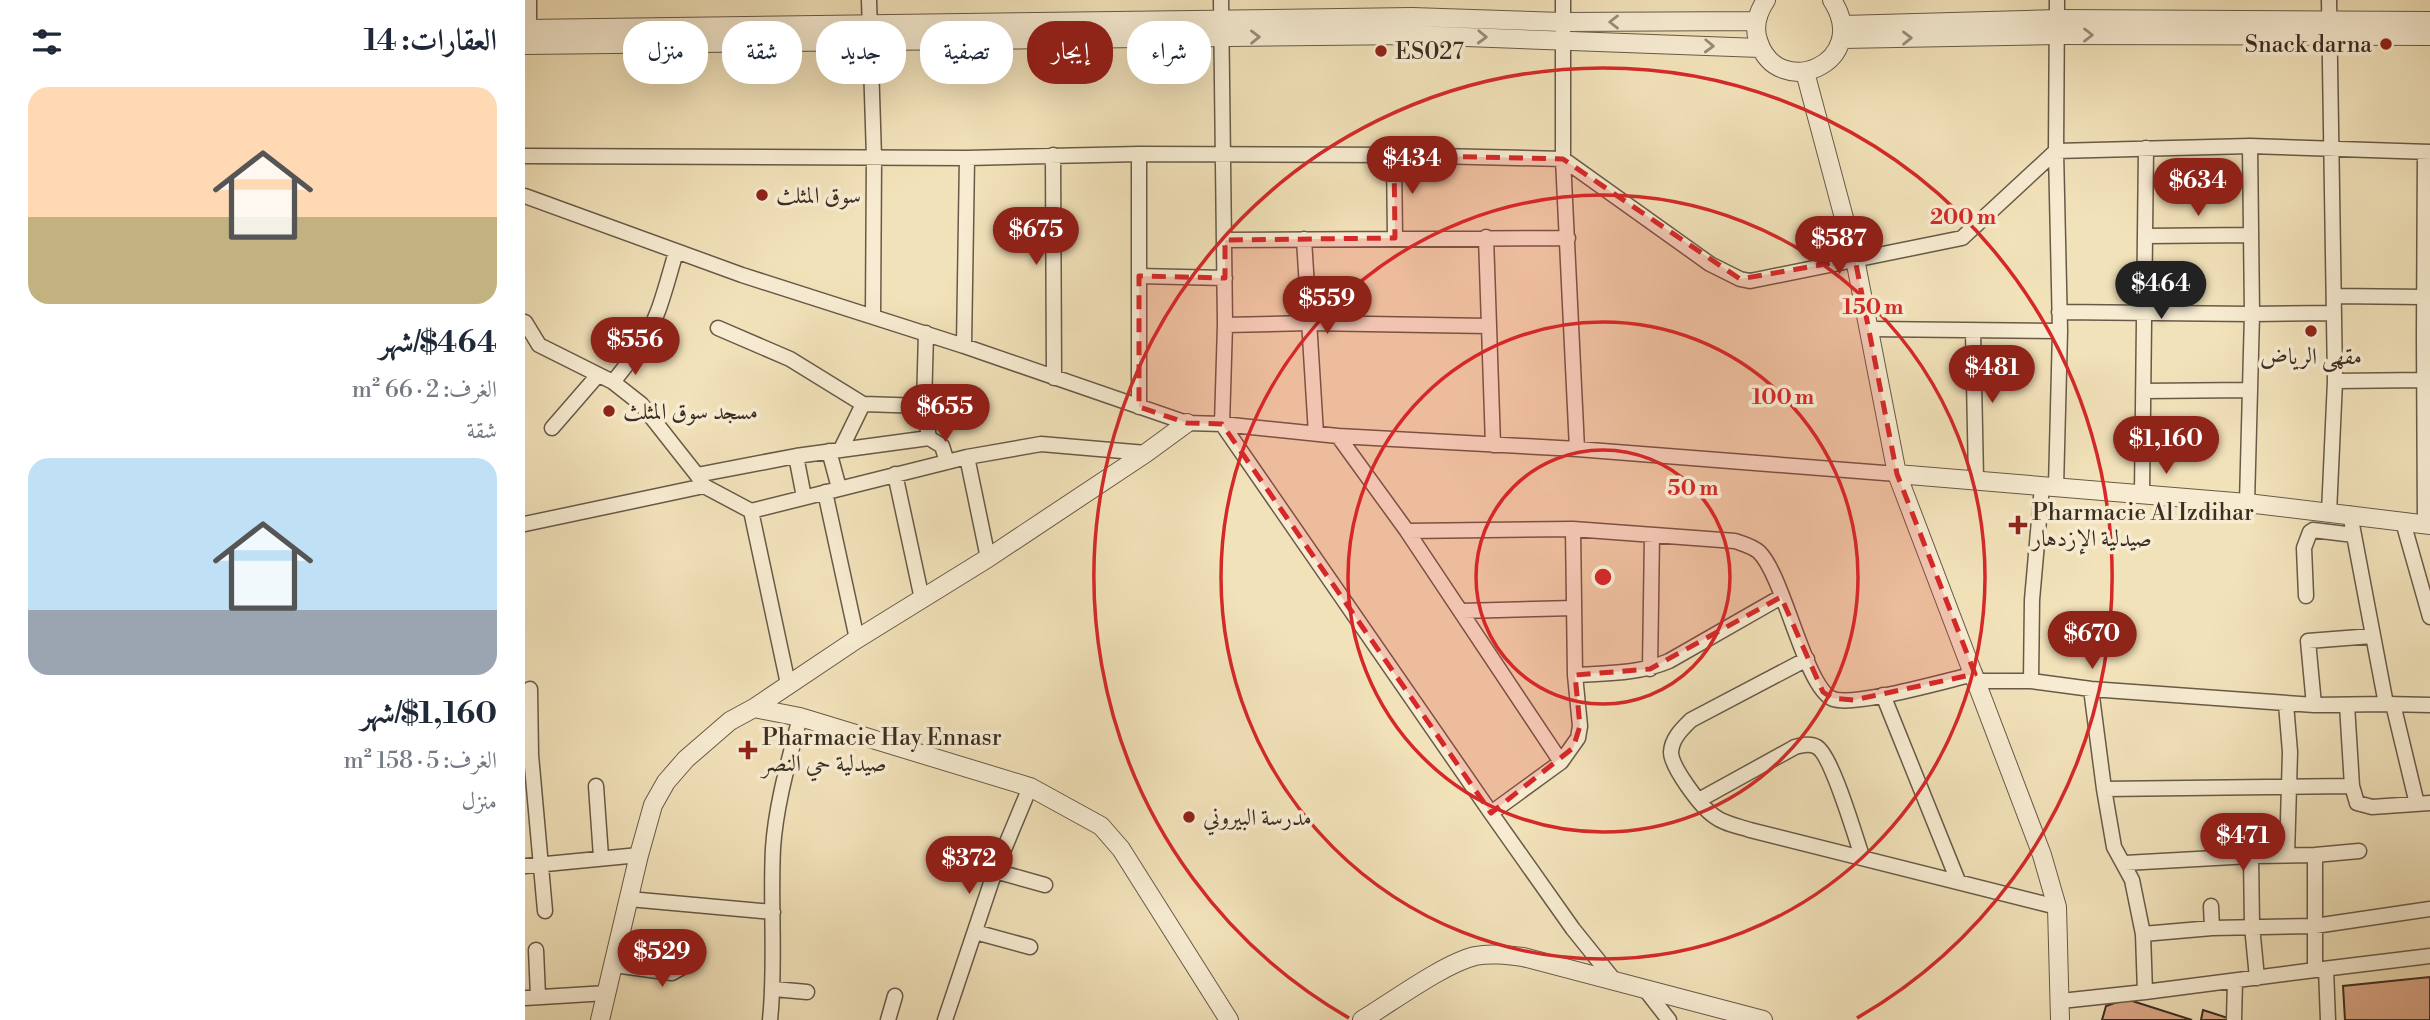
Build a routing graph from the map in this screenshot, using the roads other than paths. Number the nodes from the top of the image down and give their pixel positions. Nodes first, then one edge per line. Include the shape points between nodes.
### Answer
1 (529, 0) edge
2 (869, 0) edge
3 (1221, 0) edge
4 (1563, 0) edge
5 (1766, 0) edge
6 (1832, 0) edge
7 (2057, 0) edge
8 (2329, 0) edge
9 (1221, 19) junction
10 (869, 21) edge
11 (1756, 21) junction
12 (2430, 21) edge
13 (2058, 27) junction
14 (2329, 27) junction
15 (906, 31) edge
16 (1563, 31) junction
17 (1843, 32) junction
18 (816, 33) edge
19 (906, 33) edge
20 (2430, 36) edge
21 (527, 37) edge
22 (1220, 38) junction
23 (1760, 48) junction
24 (1805, 72) junction
25 (871, 84) edge
26 (2250, 146) junction
27 (2332, 147) junction
28 (2146, 148) junction
29 (2056, 151) junction
30 (2427, 152) edge
31 (1139, 154) junction
32 (1223, 154) junction
33 (1053, 155) junction
34 (1394, 155) junction
35 (525, 156) edge
36 (874, 157) junction
37 (967, 158) junction
38 (1563, 159) junction
39 (525, 196) edge
40 (2251, 235) junction
41 (2145, 236) junction
42 (1486, 237) junction
43 (1395, 238) junction
44 (1568, 238) junction
45 (1304, 239) junction
46 (1224, 240) junction
47 (676, 252) junction
48 (1855, 259) junction
49 (2427, 260) edge
50 (1139, 276) junction
51 (1225, 278) junction
52 (2334, 296) junction
53 (2424, 297) junction
54 (2059, 312) junction
55 (2144, 313) junction
56 (2333, 313) junction
57 (2252, 314) junction
58 (873, 316) junction
59 (525, 322) edge
60 (1309, 323) junction
61 (1225, 325) junction
62 (1488, 326) junction
63 (718, 328) dead end
64 (1870, 329) junction
65 (1973, 331) junction
66 (2060, 331) junction
67 (926, 333) junction
68 (2427, 336) edge
69 (539, 345) junction
70 (964, 346) junction
71 (525, 354) edge
72 (598, 375) junction
73 (1054, 377) junction
74 (2424, 380) junction
75 (2335, 381) junction
76 (613, 382) junction
77 (2250, 390) junction
78 (2143, 391) junction
79 (863, 404) junction
80 (924, 406) junction
81 (1139, 407) junction
82 (2427, 414) edge
83 (1187, 423) junction
84 (1222, 424) junction
85 (552, 428) dead end
86 (1316, 434) junction
87 (1338, 436) junction
88 (929, 438) junction
89 (1493, 445) junction
90 (1577, 449) junction
91 (835, 450) junction
92 (1146, 453) junction
93 (796, 456) junction
94 (967, 457) junction
95 (947, 462) junction
96 (895, 474) junction
97 (1897, 474) junction
98 (1976, 479) junction
99 (701, 481) junction
100 (2049, 486) junction
101 (832, 490) junction
102 (2142, 494) junction
103 (804, 498) junction
104 (2248, 503) junction
105 (751, 511) junction
106 (2329, 513) junction
107 (2350, 514) junction
108 (2403, 522) junction
109 (525, 524) edge
110 (2428, 525) edge
111 (1573, 529) junction
112 (1407, 531) junction
113 (1652, 535) junction
114 (2354, 535) junction
115 (988, 558) junction
116 (2306, 596) dead end
117 (2427, 596) edge
118 (1781, 597) junction
119 (922, 599) junction
120 (1574, 608) junction
121 (1461, 611) junction
122 (2430, 617) edge
123 (2372, 636) junction
124 (857, 639) junction
125 (1807, 659) junction
126 (1650, 669) junction
127 (1575, 674) junction
128 (1975, 677) junction
129 (2031, 681) junction
130 (788, 684) junction
131 (530, 689) dead end
132 (2091, 689) junction
133 (1883, 695) junction
134 (2286, 704) junction
135 (2389, 704) junction
136 (2314, 705) junction
137 (2347, 705) junction
138 (2430, 705) edge
139 (754, 708) junction
140 (800, 717) junction
141 (1561, 762) junction
142 (2289, 785) junction
143 (596, 786) dead end
144 (2352, 786) junction
145 (1030, 787) junction
146 (2103, 789) junction
147 (1699, 800) junction
148 (2423, 804) edge
149 (1492, 813) junction
150 (2359, 851) dead end
151 (639, 855) junction
152 (2287, 855) junction
153 (2315, 855) junction
154 (1862, 856) junction
155 (2251, 856) junction
156 (601, 858) junction
157 (2125, 863) junction
158 (541, 864) junction
159 (525, 866) edge
160 (995, 872) junction
161 (1958, 881) junction
162 (1045, 885) dead end
163 (629, 899) junction
164 (2211, 906) dead end
165 (2057, 907) junction
166 (2430, 909) edge
167 (545, 911) dead end
168 (773, 912) junction
169 (2252, 926) junction
170 (2315, 926) junction
171 (2212, 928) junction
172 (975, 932) junction
173 (2143, 934) junction
174 (1030, 947) dead end
175 (536, 950) dead end
176 (2430, 956) edge
177 (685, 960) dead end
178 (614, 965) junction
179 (2321, 969) junction
180 (2257, 978) junction
181 (1614, 980) junction
182 (2235, 981) junction
183 (1644, 988) junction
184 (774, 989) junction
185 (807, 992) dead end
186 (2145, 992) junction
187 (607, 993) junction
188 (895, 996) dead end
189 (532, 997) edge
190 (2061, 1001) junction
191 (600, 1020) edge
192 (771, 1020) edge
193 (888, 1020) edge
194 (945, 1020) edge
195 (1229, 1020) edge
196 (1362, 1020) edge
197 (1668, 1020) edge
198 (1763, 1020) edge
199 (2060, 1020) edge
200 (2234, 1020) edge
201 (2328, 1020) edge

1 - 21 street
2 - 10 street
3 - 9 street
4 - 16 street
5 - 11 street
6 - 17 street via 1840,11
7 - 13 street
8 - 14 street
9 - 15 street
9 - 16 street via 1412,17
9 - 22 street
11 -> 16 street
11 - 23 street
12 - 14 street
13 - 14 street
13 - 17 street
13 - 29 street
14 - 20 street
14 - 27 street
22 -> 16 street
16 -> 23 street
16 - 38 street
17 - 24 street via 1829,61
18 - 21 street
19 - 22 street
22 - 32 street
23 - 24 street via 1779,67
24 - 48 street
25 - 36 street
26 - 27 street
26 - 28 street
26 - 40 street
27 - 30 street
27 - 52 street
28 - 29 street
28 - 41 street
29 - 48 street via 1962,238
29 - 54 street
30 - 49 street
31 - 32 street
31 - 33 street
31 - 50 street
32 - 34 street
32 - 46 street
33 - 37 street
33 - 73 street
34 - 38 street
34 - 43 street
35 - 36 street
36 - 37 street
36 - 58 street
37 - 70 street
38 - 44 street
38 - 48 street via 1710,264 1740,279 1763,279
39 - 47 street
40 - 41 street
40 - 57 street
41 - 55 street
42 - 43 street
42 - 44 street
42 - 62 street
43 - 45 street
44 - 90 street
45 - 46 street
45 - 60 street
46 - 51 street
47 - 58 street
47 - 76 street via 649,331
48 - 64 street
49 - 53 street
50 - 51 street
50 - 81 street
51 - 61 street
52 - 53 street
52 - 56 street
53 - 68 street
54 - 55 street
54 - 66 street
55 - 57 street
55 - 78 street
56 - 57 street
56 - 75 street
57 - 77 street
58 - 67 street
59 - 69 street
60 - 61 street
60 - 62 street
60 - 86 street
61 - 84 street
62 - 89 street
63 - 79 street via 790,359
64 - 65 street
64 - 97 street
65 - 66 street
65 - 98 street
66 - 100 street
67 - 70 street
67 - 80 street
68 - 74 street
69 - 71 street
69 - 72 street
70 - 73 street
72 - 76 street
72 - 85 street
73 - 81 street
74 - 75 street
74 - 82 street
75 - 106 street
76 - 99 street via 641,404
77 - 78 street
77 - 104 street
78 - 102 street
79 - 80 street
79 - 91 street
80 - 88 street
81 - 83 street
82 - 110 street
83 - 84 street
83 - 92 street
84 - 86 street
84 - 149 street
86 - 87 street
87 - 89 street
87 - 112 street
88 - 91 street
88 - 95 street via 942,446
89 - 90 street
90 - 97 street
91 - 93 street
91 - 101 street
92 - 94 street via 1041,444
92 - 115 street
93 - 99 street
93 - 103 street
94 - 95 street
94 - 115 street
95 - 96 street
96 - 101 street
96 - 119 street
97 - 98 street
97 - 128 street
98 - 100 street
99 - 105 street
99 - 109 street
100 - 102 street
100 - 129 street via 2032,600
101 - 103 street
101 - 124 street
102 - 104 street
103 - 105 street
104 - 106 street
105 - 130 street
106 - 107 street
107 - 108 street
107 - 114 street
108 - 110 street
108 - 117 street
111 - 112 street
111 - 113 street
111 - 120 street
112 - 121 street
113 - 118 street via 1749,546 1767,563
113 - 126 street
114 - 116 street via 2310,532 2304,548
114 - 123 street
115 - 119 street
117 - 122 street
118 - 125 street
118 - 126 street
119 - 124 street
120 - 121 street
120 - 127 street
121 - 141 street
123 - 135 street
123 - 136 street via 2308,641
124 - 130 street
125 - 133 street via 1823,692 1832,698
125 - 147 street via 1691,720 1678,733 1671,754 1674,766
126 - 127 street
127 - 141 street via 1580,726 1573,748
128 - 129 street
128 - 133 street
128 - 165 street
129 - 132 street
130 - 139 street
131 - 158 street
132 - 134 street
132 - 146 street
133 - 161 street
134 - 136 street
134 - 142 street
135 - 137 street
135 - 138 street
135 - 148 street
136 - 137 street
137 - 144 street
139 - 140 street
139 - 151 street via 730,721 666,782 653,805
140 - 145 street
140 - 168 street via 773,847
141 - 149 street
142 - 144 street
142 - 146 street
142 - 152 street
143 - 156 street
144 - 148 street via 2354,798 2363,806
145 - 160 street
145 - 195 street via 1101,826 1121,849
146 - 157 street via 2114,846
147 - 154 street via 1725,823
147 - 154 street via 1795,747 1816,746 1831,768
149 - 181 street
150 - 153 street
151 - 156 street
151 - 163 street
152 - 153 street
152 - 155 street
153 - 170 street
154 - 161 street
155 - 157 street
155 - 169 street
156 - 158 street
157 - 173 street
158 - 159 street
158 - 167 street
160 - 162 street
160 - 172 street
161 - 165 street
163 - 168 street
163 - 178 street
164 - 171 street
165 - 190 street
166 - 170 street
168 - 184 street
169 - 170 street
169 - 171 street
169 - 180 street
170 - 179 street
171 - 173 street
172 - 174 street
172 - 194 street
173 - 186 street
175 - 189 street
176 - 179 street
177 - 178 street via 671,973
178 - 187 street
179 - 180 street
179 - 201 street
180 - 182 street
181 - 183 street
181 - 196 street via 1523,957 1474,957 1447,967
182 - 186 street
182 - 200 street
183 - 197 street
183 - 198 street
184 - 185 street
184 - 192 street
186 - 190 street
187 - 189 street
187 - 191 street
188 - 193 street
190 - 199 street

